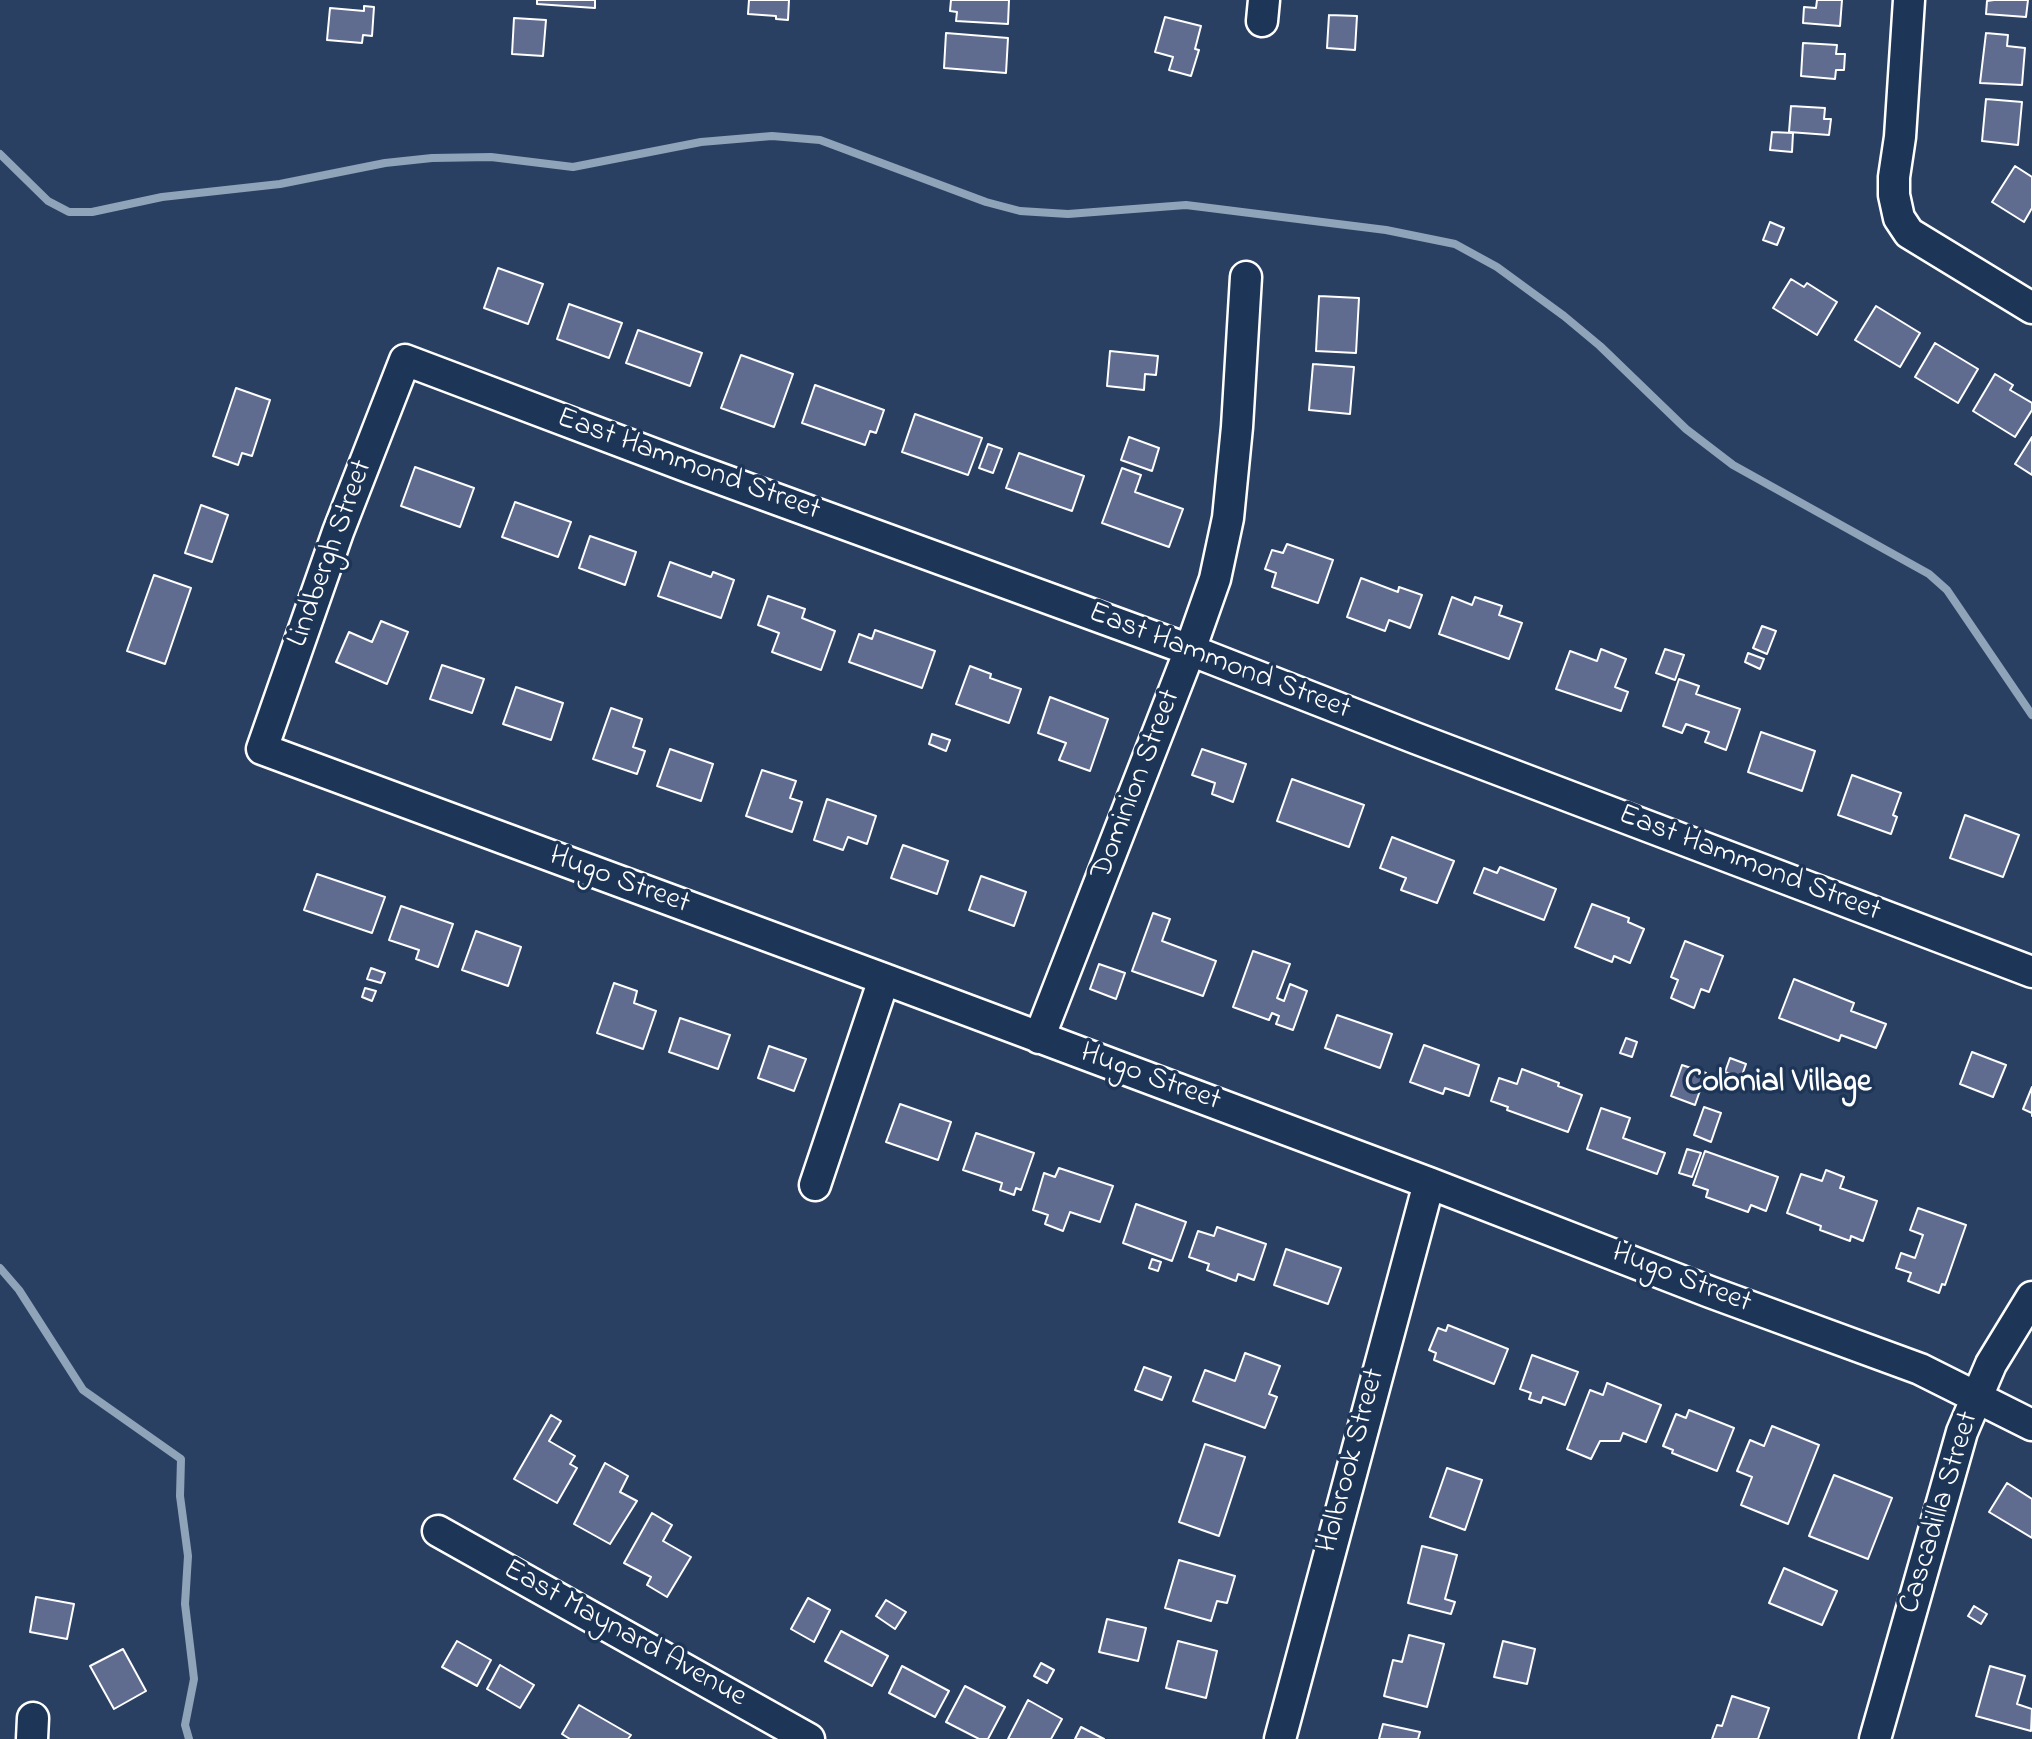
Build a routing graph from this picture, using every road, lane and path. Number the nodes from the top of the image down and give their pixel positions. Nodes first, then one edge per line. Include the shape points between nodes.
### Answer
1 (1909, 0) edge
2 (1246, 277) dead end
3 (2032, 308) edge
4 (405, 360) joint
5 (1190, 650) junction
6 (262, 749) joint
7 (2032, 972) edge
8 (884, 979) junction
9 (1040, 1038) junction
10 (1429, 1183) junction
11 (815, 1185) dead end
12 (2032, 1297) edge
13 (1978, 1396) junction
14 (2032, 1424) edge
15 (438, 1531) dead end
16 (809, 1739) edge
17 (1280, 1739) edge
18 (1875, 1739) edge

1 - 3 street via 1894,186 1899,218 1909,233
2 - 5 street, Dominion Street via 1228,517 1215,579
4 - 5 street, East Hammond Street
4 - 6 street, Lindbergh Street via 338,532
5 - 7 street, East Hammond Street
5 - 9 street, Dominion Street
6 - 8 street, Hugo Street
8 - 9 street, Hugo Street
8 - 11 street
9 - 10 street, Hugo Street
10 - 13 street, Hugo Street via 1920,1369
10 - 17 street, Holbrook Street
12 - 13 street, Cascadilla Street via 1991,1364
13 - 14 street, Hugo Street
13 - 18 street, Cascadilla Street via 1962,1432
15 - 16 street, East Maynard Avenue

